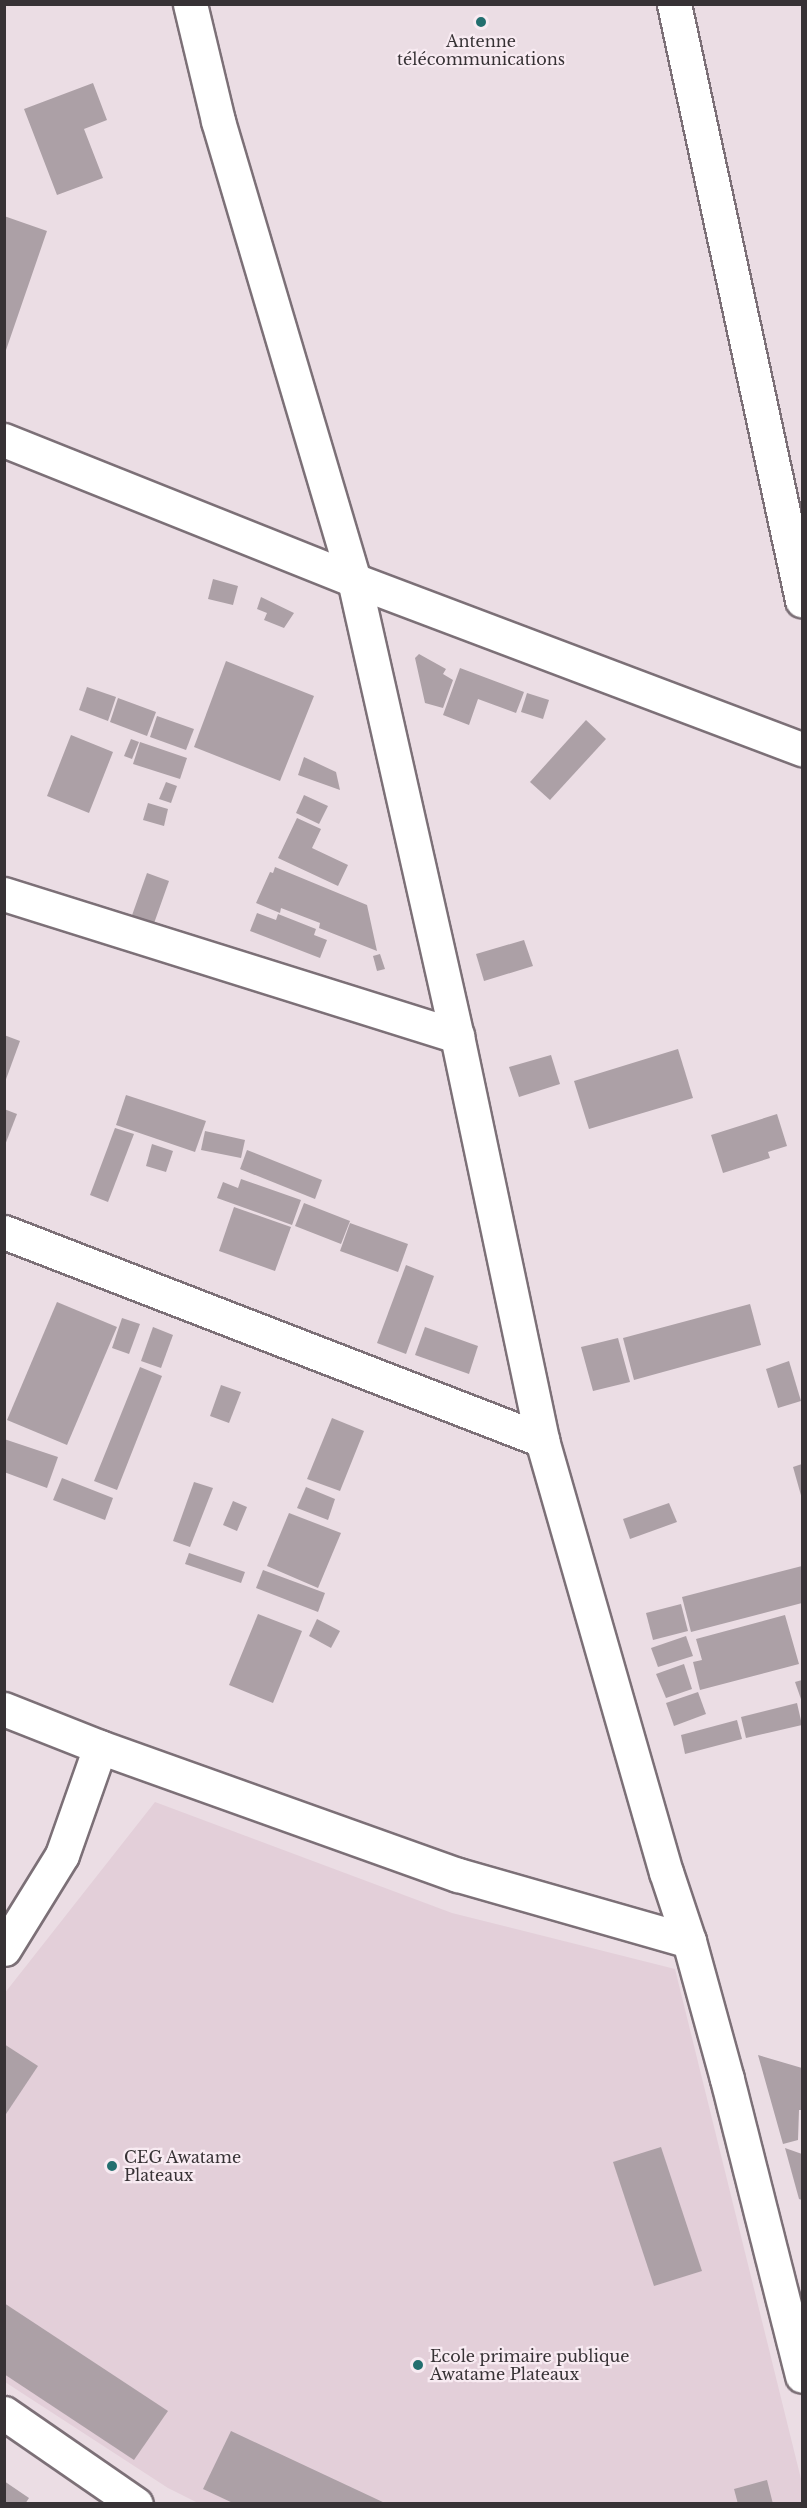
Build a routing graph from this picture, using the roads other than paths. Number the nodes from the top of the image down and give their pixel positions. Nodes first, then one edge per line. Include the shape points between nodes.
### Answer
1 (190, 4) edge
2 (674, 4) edge
3 (4, 440) edge
4 (354, 580) junction
5 (802, 600) edge
6 (802, 749) edge
7 (4, 894) edge
8 (457, 1036) junction
9 (4, 1232) edge
10 (542, 1440) junction
11 (4, 1709) edge
12 (100, 1747) junction
13 (689, 1941) junction
14 (4, 1950) edge
15 (802, 2376) edge
16 (4, 2413) edge
17 (136, 2504) edge

1 - 4 street via 222,132
2 - 5 street
3 - 4 street
4 - 6 street
4 - 8 street
7 - 8 street
8 - 10 street
9 - 10 street
10 - 13 street
11 - 12 street
12 - 13 street via 458,1875
12 - 14 street via 62,1855
13 - 15 street
16 - 17 street

